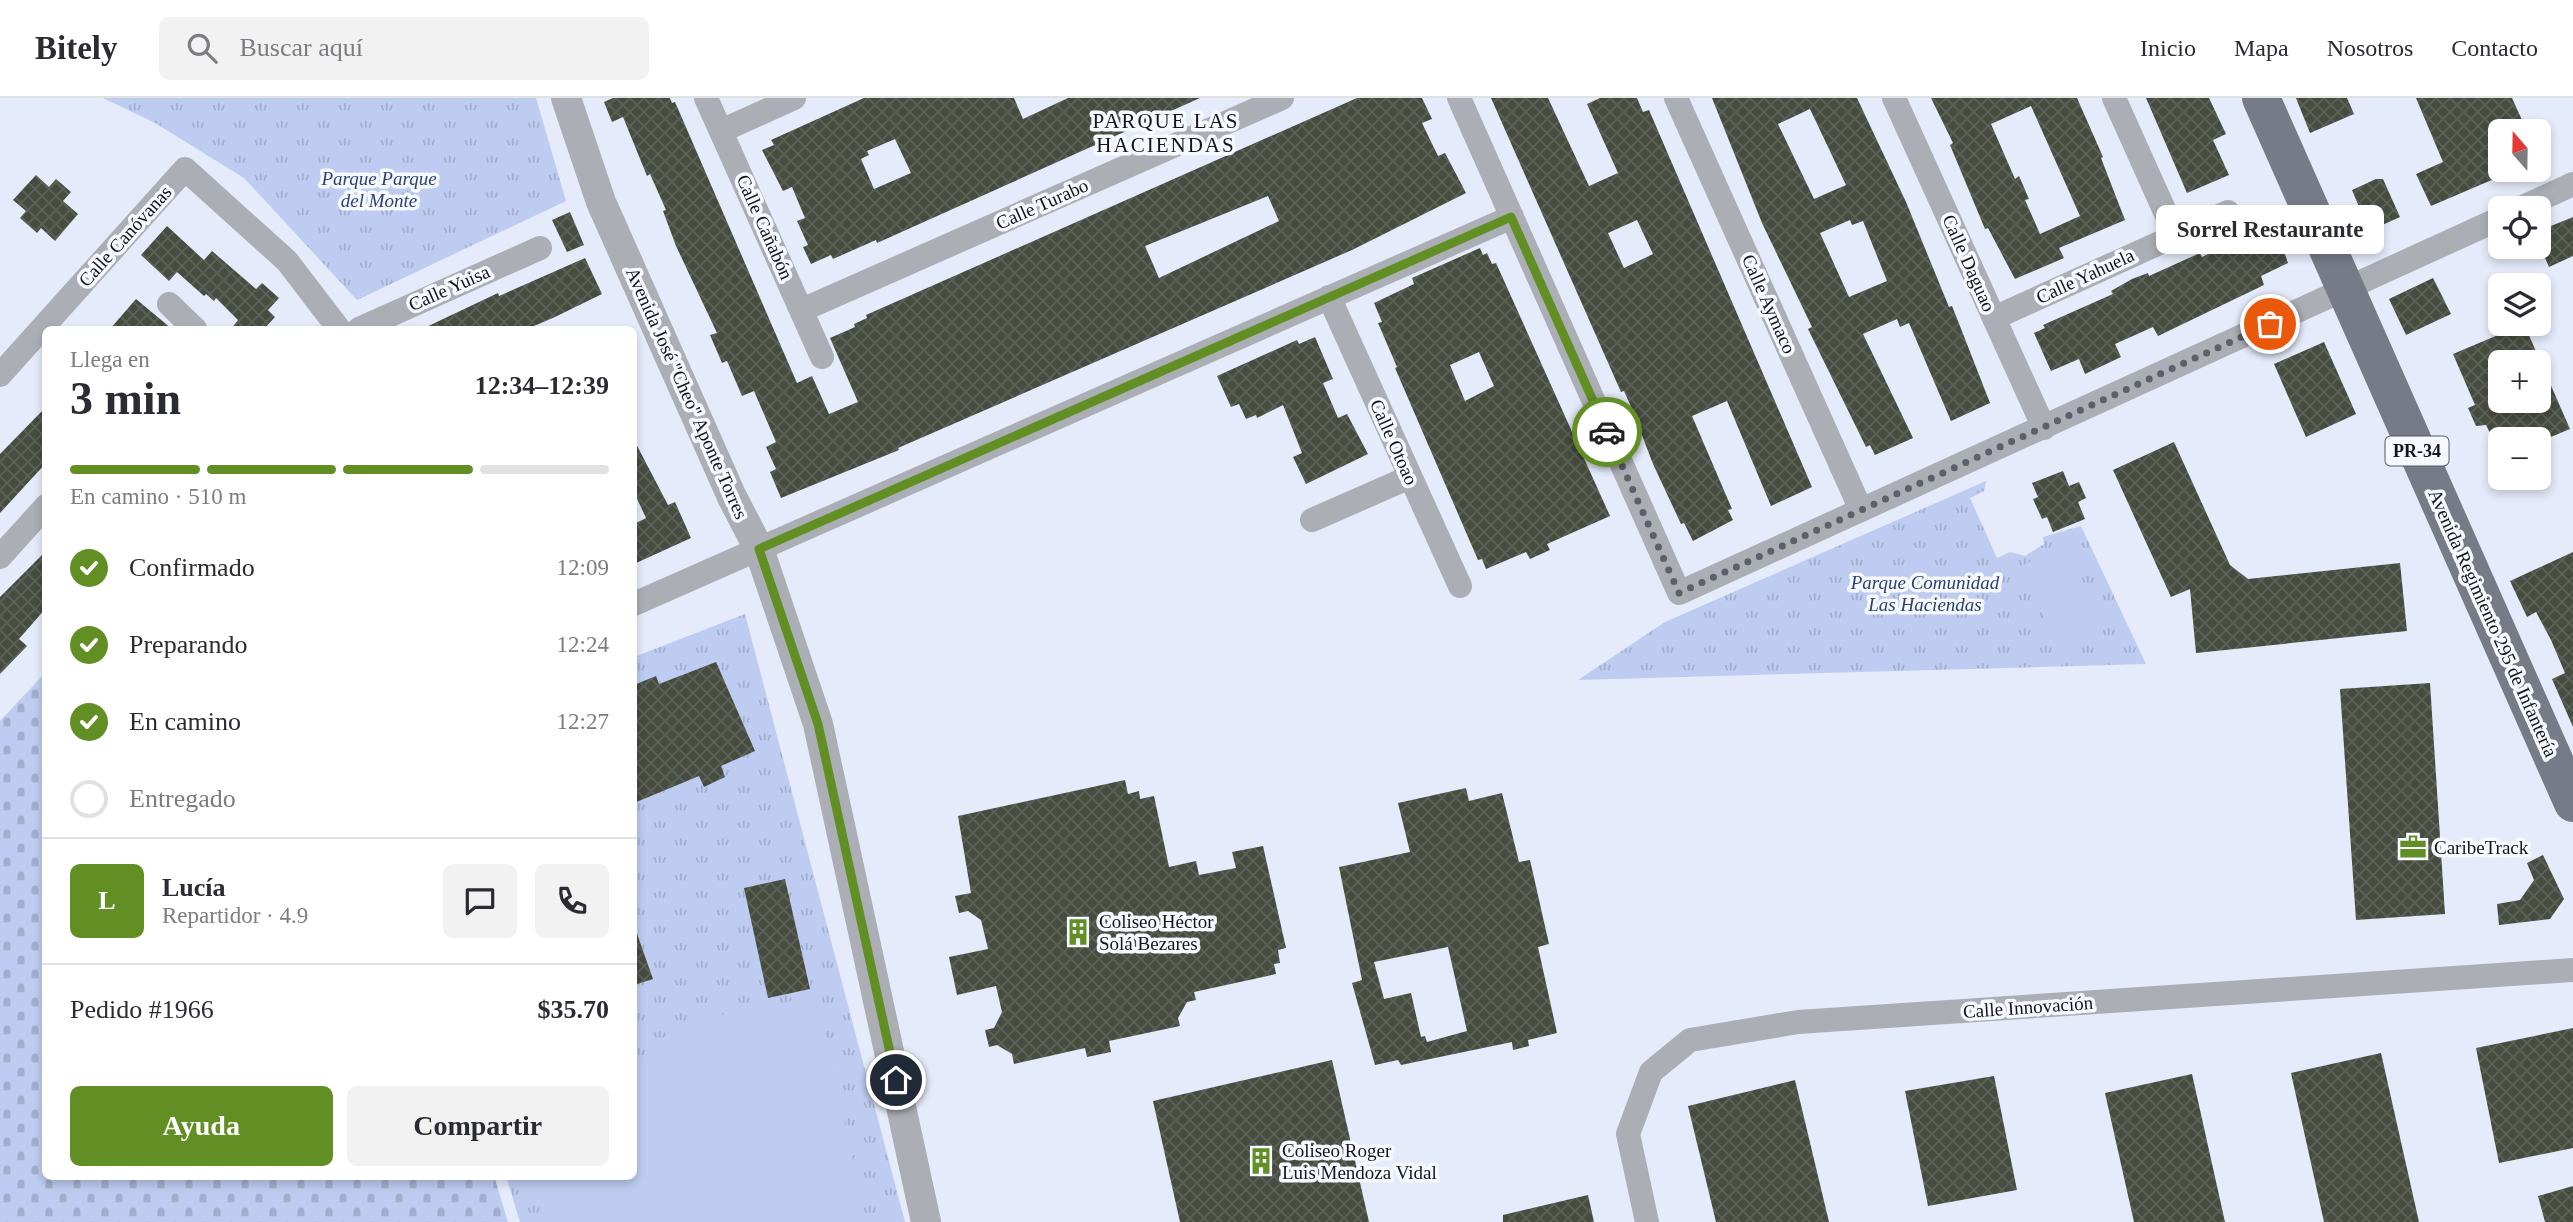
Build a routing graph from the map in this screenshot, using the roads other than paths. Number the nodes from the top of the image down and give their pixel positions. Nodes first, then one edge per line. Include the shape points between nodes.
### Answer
1 (566, 98) edge
2 (706, 98) edge
3 (794, 98) edge
4 (1282, 98) edge
5 (1459, 98) edge
6 (1676, 98) edge
7 (1895, 98) edge
8 (2114, 98) edge
9 (2262, 98) edge
10 (721, 131) junction
11 (2573, 184) edge
12 (2547, 196) edge
13 (2228, 212) dead end
14 (1511, 217) junction
15 (2488, 224) edge
16 (2175, 234) junction
17 (540, 248) dead end
18 (2346, 290) junction
19 (1329, 297) junction
20 (169, 304) dead end
21 (802, 310) junction
22 (1994, 318) junction
23 (44, 326) edge
24 (192, 326) edge
25 (337, 326) edge
26 (366, 326) edge
27 (42, 328) edge
28 (822, 357) dead end
29 (0, 375) edge
30 (2044, 428) junction
31 (1409, 477) junction
32 (42, 510) edge
33 (1861, 510) junction
34 (1312, 520) dead end
35 (759, 549) junction
36 (0, 557) edge
37 (1460, 586) dead end
38 (637, 603) edge
39 (2573, 803) edge
40 (2573, 970) edge
41 (926, 1222) edge
42 (1647, 1222) edge

1 - 35 street, Avenida José "Cheo" Aponte Torres via 601,202
2 - 10 street, Calle Cañabón
3 - 10 street
4 - 21 street, Calle Turabo
5 - 14 street
6 - 33 street, Calle Aymaco
7 - 22 street, Calle Daguao
8 - 16 street
9 - 18 main road, Avenida Regimiento 295 de Infantería / PR-34
10 - 21 street, Calle Cañabón
11 - 12 street
13 - 16 street, Calle Yahuela
14 - 19 street
14 - 33 street via 1679,593
15 - 18 street
16 - 22 street, Calle Yahuela
17 - 26 street, Calle Yuisa
18 - 30 street
18 - 39 main road, Avenida Regimiento 295 de Infantería / PR-34
19 - 31 street, Calle Otoao
19 - 35 street
20 - 24 street
21 - 28 street, Calle Cañabón
22 - 30 street, Calle Daguao
23 - 25 street, Calle Canóvanas via 185,169 287,261
27 - 29 street, Calle Canóvanas
30 - 33 street
31 - 34 street
31 - 37 street, Calle Otoao
32 - 36 street
35 - 38 street
35 - 41 street, Avenida José "Cheo" Aponte Torres via 818,724
40 - 42 street, Calle Innovación via 1798,1022 1690,1040 1651,1072 1628,1135

